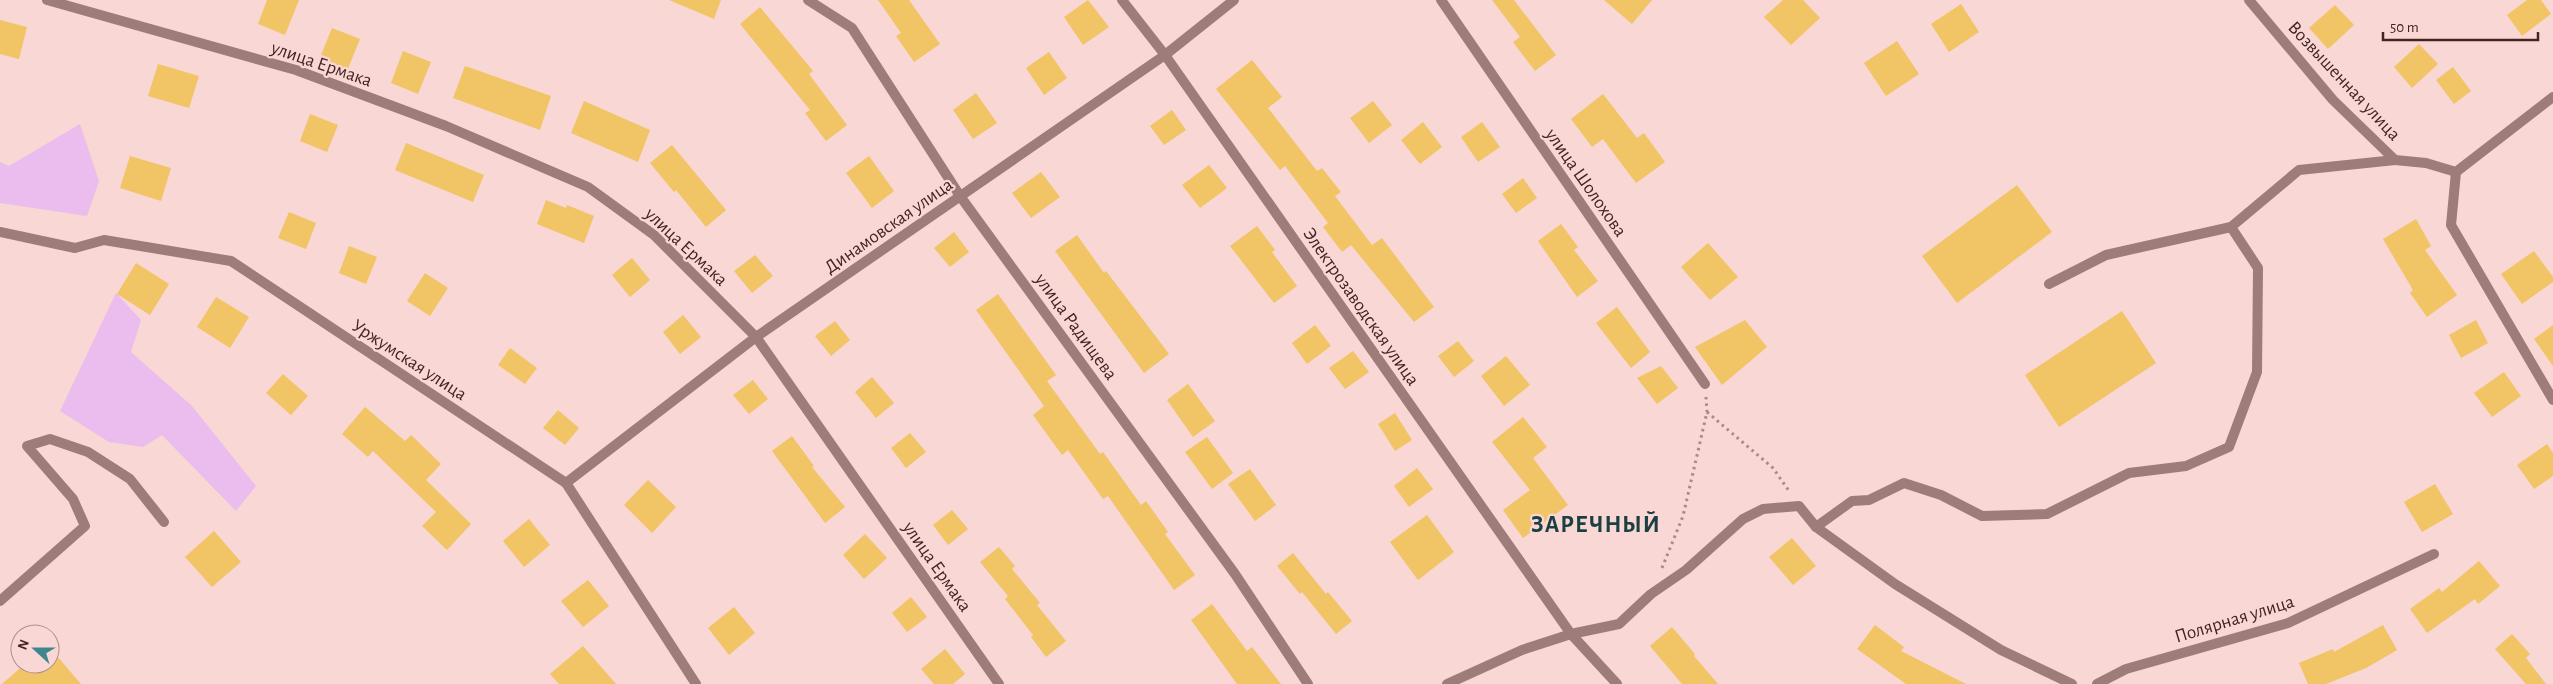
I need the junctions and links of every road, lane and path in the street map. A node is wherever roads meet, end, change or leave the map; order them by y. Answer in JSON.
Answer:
{"nodes":[{"id":1,"x":47,"y":0,"type":"edge"},
{"id":2,"x":808,"y":0,"type":"edge"},
{"id":3,"x":1122,"y":0,"type":"edge"},
{"id":4,"x":1234,"y":0,"type":"edge"},
{"id":5,"x":1441,"y":0,"type":"edge"},
{"id":6,"x":2249,"y":0,"type":"edge"},
{"id":7,"x":1165,"y":55,"type":"junction"},
{"id":8,"x":2553,"y":97,"type":"edge"},
{"id":9,"x":2395,"y":160,"type":"junction"},
{"id":10,"x":2456,"y":172,"type":"junction"},
{"id":11,"x":960,"y":196,"type":"junction"},
{"id":12,"x":2231,"y":227,"type":"junction"},
{"id":13,"x":0,"y":232,"type":"edge"},
{"id":14,"x":2049,"y":284,"type":"dead end"},
{"id":15,"x":756,"y":337,"type":"junction"},
{"id":16,"x":1705,"y":384,"type":"joint"},
{"id":17,"x":2553,"y":400,"type":"edge"},
{"id":18,"x":1708,"y":412,"type":"junction"},
{"id":19,"x":566,"y":483,"type":"junction"},
{"id":20,"x":1799,"y":506,"type":"junction"},
{"id":21,"x":164,"y":522,"type":"dead end"},
{"id":22,"x":1816,"y":527,"type":"junction"},
{"id":23,"x":2434,"y":554,"type":"dead end"},
{"id":24,"x":1651,"y":594,"type":"junction"},
{"id":25,"x":0,"y":601,"type":"edge"},
{"id":26,"x":1571,"y":634,"type":"junction"},
{"id":27,"x":696,"y":684,"type":"edge"},
{"id":28,"x":999,"y":684,"type":"edge"},
{"id":29,"x":1308,"y":684,"type":"edge"},
{"id":30,"x":1447,"y":684,"type":"edge"},
{"id":31,"x":1617,"y":684,"type":"edge"},
{"id":32,"x":2072,"y":684,"type":"edge"},
{"id":33,"x":2098,"y":684,"type":"edge"}],
"edges":[{"from":1,"to":15,"type":"street","name":"улица Ермака"},
{"from":2,"to":11,"type":"street","name":"улица Радищева"},
{"from":3,"to":7,"type":"street","name":"Электрозаводская улица"},
{"from":4,"to":7,"type":"street","name":"Динамовская улица"},
{"from":5,"to":16,"type":"street","name":"улица Шолохова"},
{"from":6,"to":9,"type":"street","name":"Возвышенная улица"},
{"from":7,"to":11,"type":"street","name":"Динамовская улица"},
{"from":7,"to":26,"type":"street","name":"Электрозаводская улица"},
{"from":8,"to":10,"type":"street"},
{"from":9,"to":10,"type":"street","name":"Возвышенная улица"},
{"from":9,"to":12,"type":"street"},
{"from":10,"to":17,"type":"street"},
{"from":11,"to":15,"type":"street","name":"Динамовская улица"},
{"from":11,"to":29,"type":"street","name":"улица Радищева"},
{"from":12,"to":14,"type":"street"},
{"from":12,"to":22,"type":"street"},
{"from":13,"to":19,"type":"street","name":"Уржумская улица"},
{"from":15,"to":19,"type":"street","name":"Динамовская улица"},
{"from":15,"to":28,"type":"street","name":"улица Ермака"},
{"from":16,"to":18,"type":"path"},
{"from":18,"to":20,"type":"path"},
{"from":18,"to":24,"type":"path"},
{"from":19,"to":27,"type":"street","name":"Уржумская улица"},
{"from":20,"to":22,"type":"street"},
{"from":20,"to":24,"type":"street"},
{"from":21,"to":25,"type":"street"},
{"from":22,"to":32,"type":"street"},
{"from":23,"to":33,"type":"street","name":"Полярная улица"},
{"from":24,"to":26,"type":"street"},
{"from":26,"to":30,"type":"street"},
{"from":26,"to":31,"type":"street","name":"Электрозаводская улица"}]}
